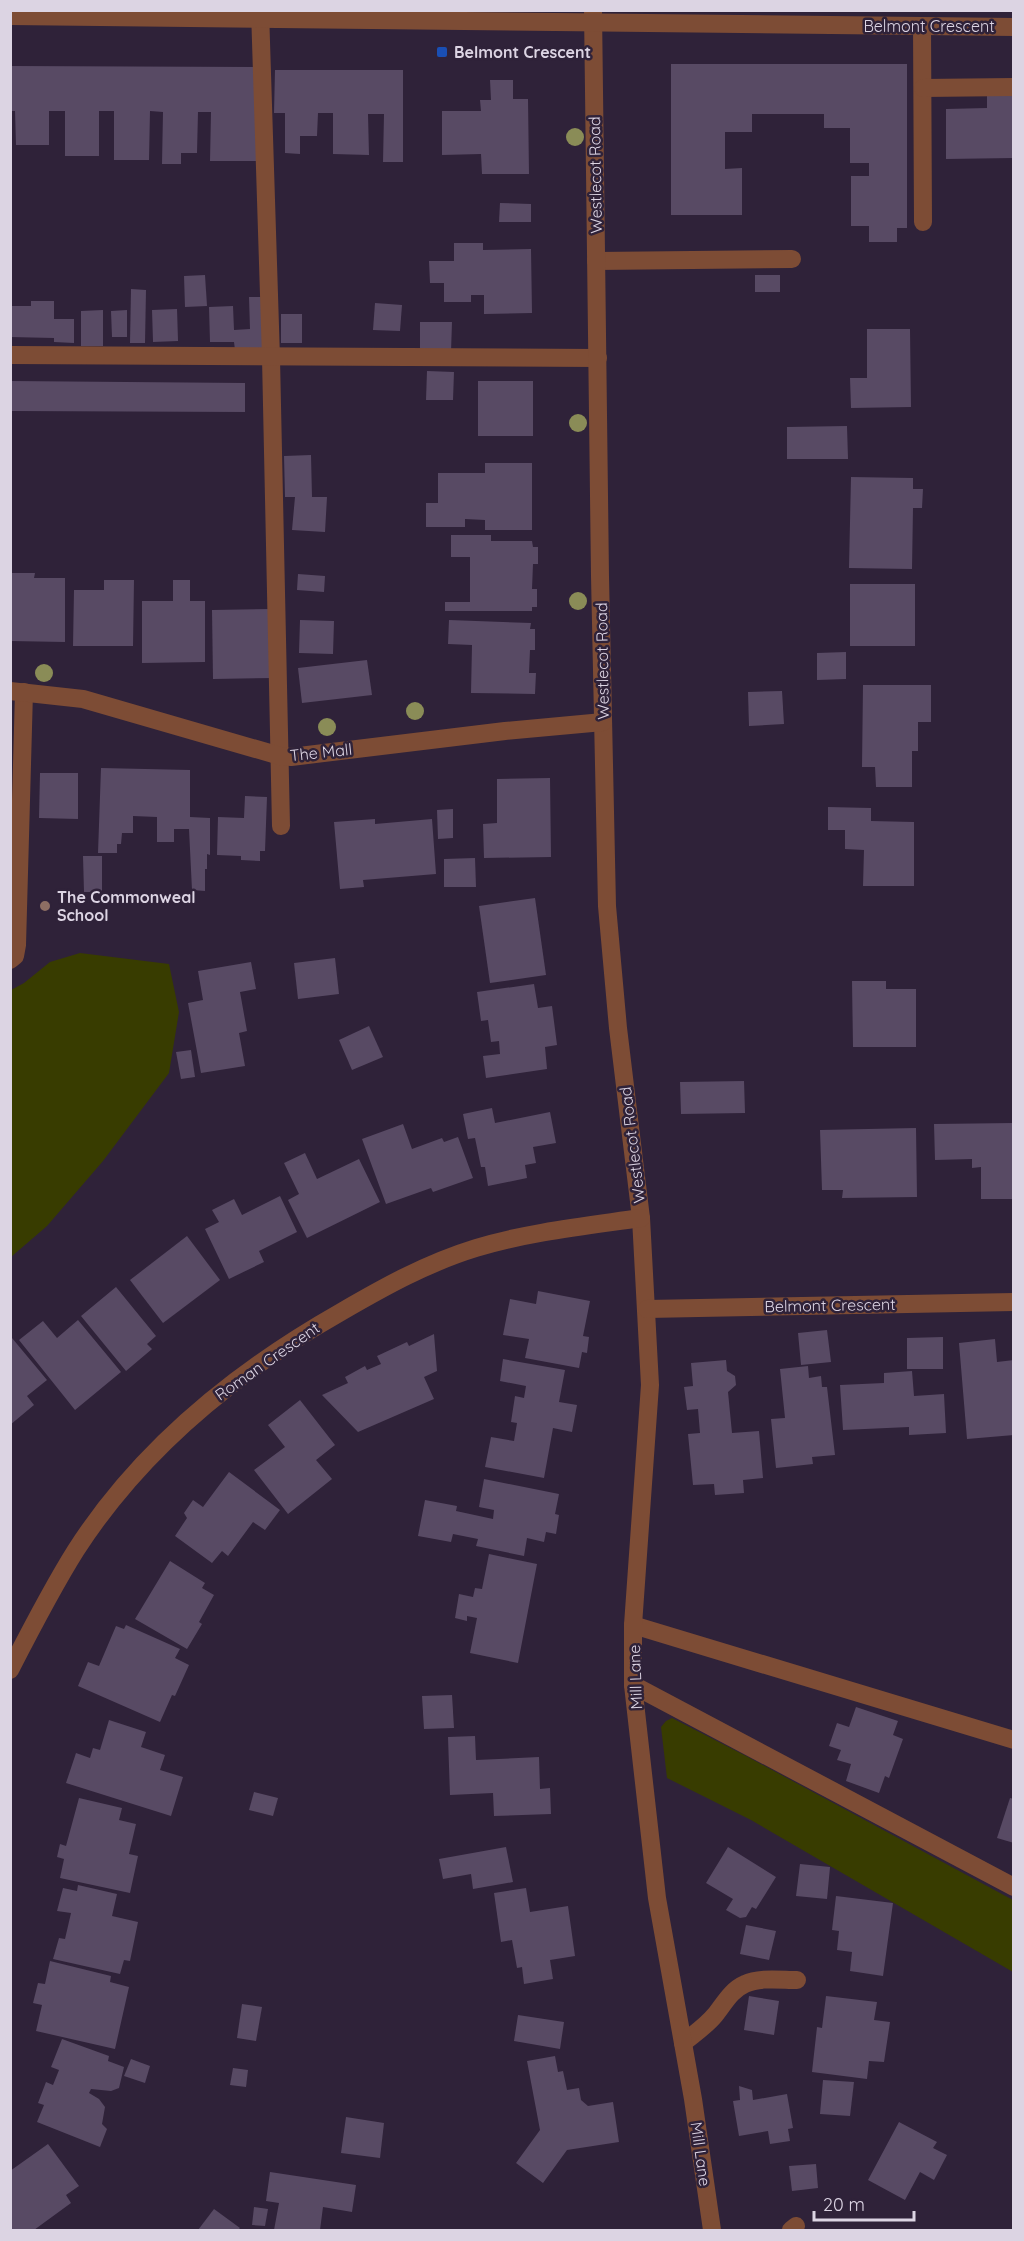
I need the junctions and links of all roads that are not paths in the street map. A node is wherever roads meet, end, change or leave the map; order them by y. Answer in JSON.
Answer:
{"nodes":[{"id":1,"x":260,"y":14,"type":"edge"},
{"id":2,"x":10,"y":16,"type":"edge"},
{"id":3,"x":593,"y":17,"type":"edge"},
{"id":4,"x":922,"y":27,"type":"junction"},
{"id":5,"x":1014,"y":27,"type":"edge"},
{"id":6,"x":1014,"y":87,"type":"edge"},
{"id":7,"x":923,"y":88,"type":"junction"},
{"id":8,"x":923,"y":222,"type":"dead end"},
{"id":9,"x":792,"y":259,"type":"dead end"},
{"id":10,"x":596,"y":261,"type":"junction"},
{"id":11,"x":10,"y":356,"type":"edge"},
{"id":12,"x":271,"y":358,"type":"junction"},
{"id":13,"x":598,"y":358,"type":"junction"},
{"id":14,"x":17,"y":692,"type":"edge"},
{"id":15,"x":603,"y":723,"type":"junction"},
{"id":16,"x":280,"y":756,"type":"junction"},
{"id":17,"x":281,"y":825,"type":"dead end"},
{"id":18,"x":10,"y":960,"type":"edge"},
{"id":19,"x":641,"y":1218,"type":"junction"},
{"id":20,"x":1014,"y":1302,"type":"edge"},
{"id":21,"x":647,"y":1309,"type":"junction"},
{"id":22,"x":633,"y":1625,"type":"junction"},
{"id":23,"x":10,"y":1670,"type":"edge"},
{"id":24,"x":633,"y":1685,"type":"junction"},
{"id":25,"x":1014,"y":1740,"type":"edge"},
{"id":26,"x":1014,"y":1887,"type":"edge"},
{"id":27,"x":797,"y":1980,"type":"dead end"},
{"id":28,"x":683,"y":2043,"type":"junction"},
{"id":29,"x":712,"y":2230,"type":"edge"}],
"edges":[{"from":1,"to":2,"type":"street","name":"Belmont Crescent"},
{"from":1,"to":3,"type":"street","name":"Belmont Crescent"},
{"from":1,"to":12,"type":"street"},
{"from":3,"to":4,"type":"street","name":"Belmont Crescent"},
{"from":3,"to":10,"type":"street","name":"Westlecot Road"},
{"from":4,"to":5,"type":"street","name":"Belmont Crescent"},
{"from":4,"to":7,"type":"street"},
{"from":6,"to":7,"type":"street"},
{"from":7,"to":8,"type":"street"},
{"from":9,"to":10,"type":"street"},
{"from":10,"to":13,"type":"street","name":"Westlecot Road"},
{"from":11,"to":12,"type":"street"},
{"from":12,"to":13,"type":"street"},
{"from":12,"to":16,"type":"street"},
{"from":13,"to":15,"type":"street","name":"Westlecot Road"},
{"from":14,"to":16,"type":"street","name":"The Mall"},
{"from":14,"to":18,"type":"street"},
{"from":15,"to":16,"type":"street","name":"The Mall"},
{"from":15,"to":19,"type":"street","name":"Westlecot Road"},
{"from":16,"to":17,"type":"street"},
{"from":19,"to":21,"type":"street","name":"Westlecot Road"},
{"from":19,"to":23,"type":"street","name":"Roman Crescent"},
{"from":20,"to":21,"type":"street","name":"Belmont Crescent"},
{"from":21,"to":22,"type":"street","name":"Mill Lane"},
{"from":22,"to":24,"type":"street","name":"Mill Lane"},
{"from":22,"to":25,"type":"street"},
{"from":24,"to":26,"type":"street"},
{"from":24,"to":28,"type":"street","name":"Mill Lane"},
{"from":27,"to":28,"type":"street"},
{"from":28,"to":29,"type":"street","name":"Mill Lane"}]}
